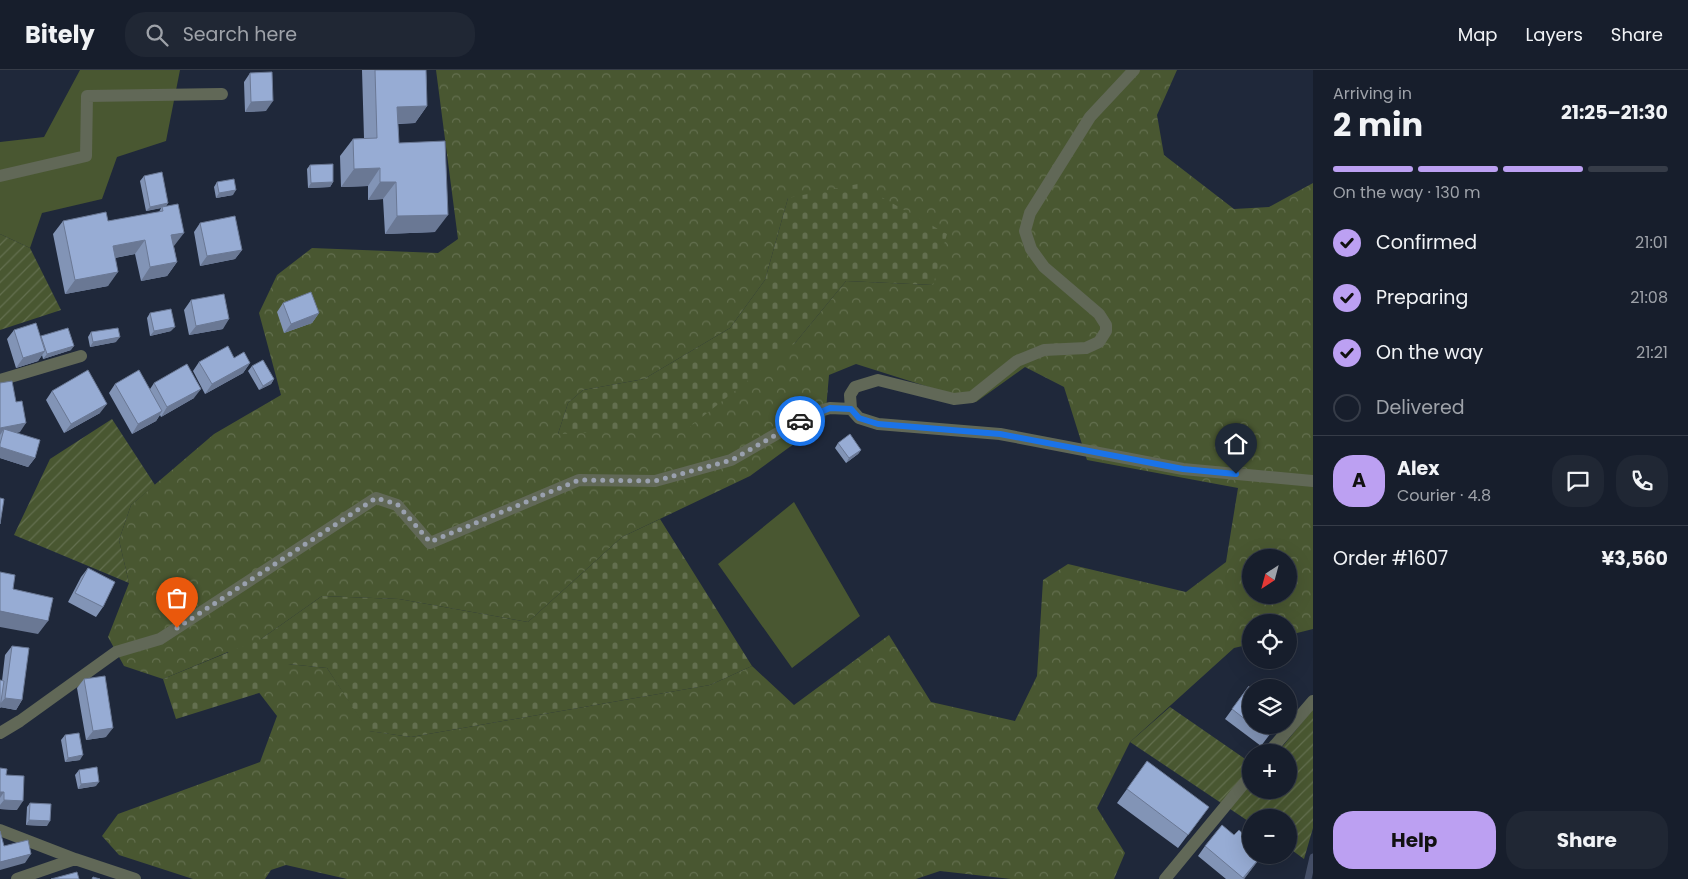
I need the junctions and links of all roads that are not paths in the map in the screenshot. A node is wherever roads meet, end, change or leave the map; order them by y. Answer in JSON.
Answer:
{"nodes":[{"id":1,"x":1134,"y":70,"type":"edge"},
{"id":2,"x":222,"y":94,"type":"dead end"},
{"id":3,"x":0,"y":176,"type":"edge"},
{"id":4,"x":81,"y":356,"type":"dead end"},
{"id":5,"x":0,"y":380,"type":"edge"},
{"id":6,"x":851,"y":409,"type":"junction"},
{"id":7,"x":1313,"y":481,"type":"edge"},
{"id":8,"x":1313,"y":700,"type":"edge"},
{"id":9,"x":0,"y":733,"type":"edge"},
{"id":10,"x":1276,"y":744,"type":"edge"},
{"id":11,"x":1242,"y":786,"type":"edge"},
{"id":12,"x":0,"y":830,"type":"edge"},
{"id":13,"x":74,"y":859,"type":"junction"},
{"id":14,"x":17,"y":879,"type":"edge"},
{"id":15,"x":135,"y":879,"type":"edge"},
{"id":16,"x":1165,"y":879,"type":"edge"}],
"edges":[{"from":1,"to":6,"type":"street"},
{"from":2,"to":3,"type":"street"},
{"from":4,"to":5,"type":"street"},
{"from":6,"to":7,"type":"street"},
{"from":6,"to":9,"type":"street"},
{"from":8,"to":10,"type":"street"},
{"from":11,"to":16,"type":"street"},
{"from":12,"to":13,"type":"street"},
{"from":13,"to":14,"type":"street"},
{"from":13,"to":15,"type":"street"}]}
